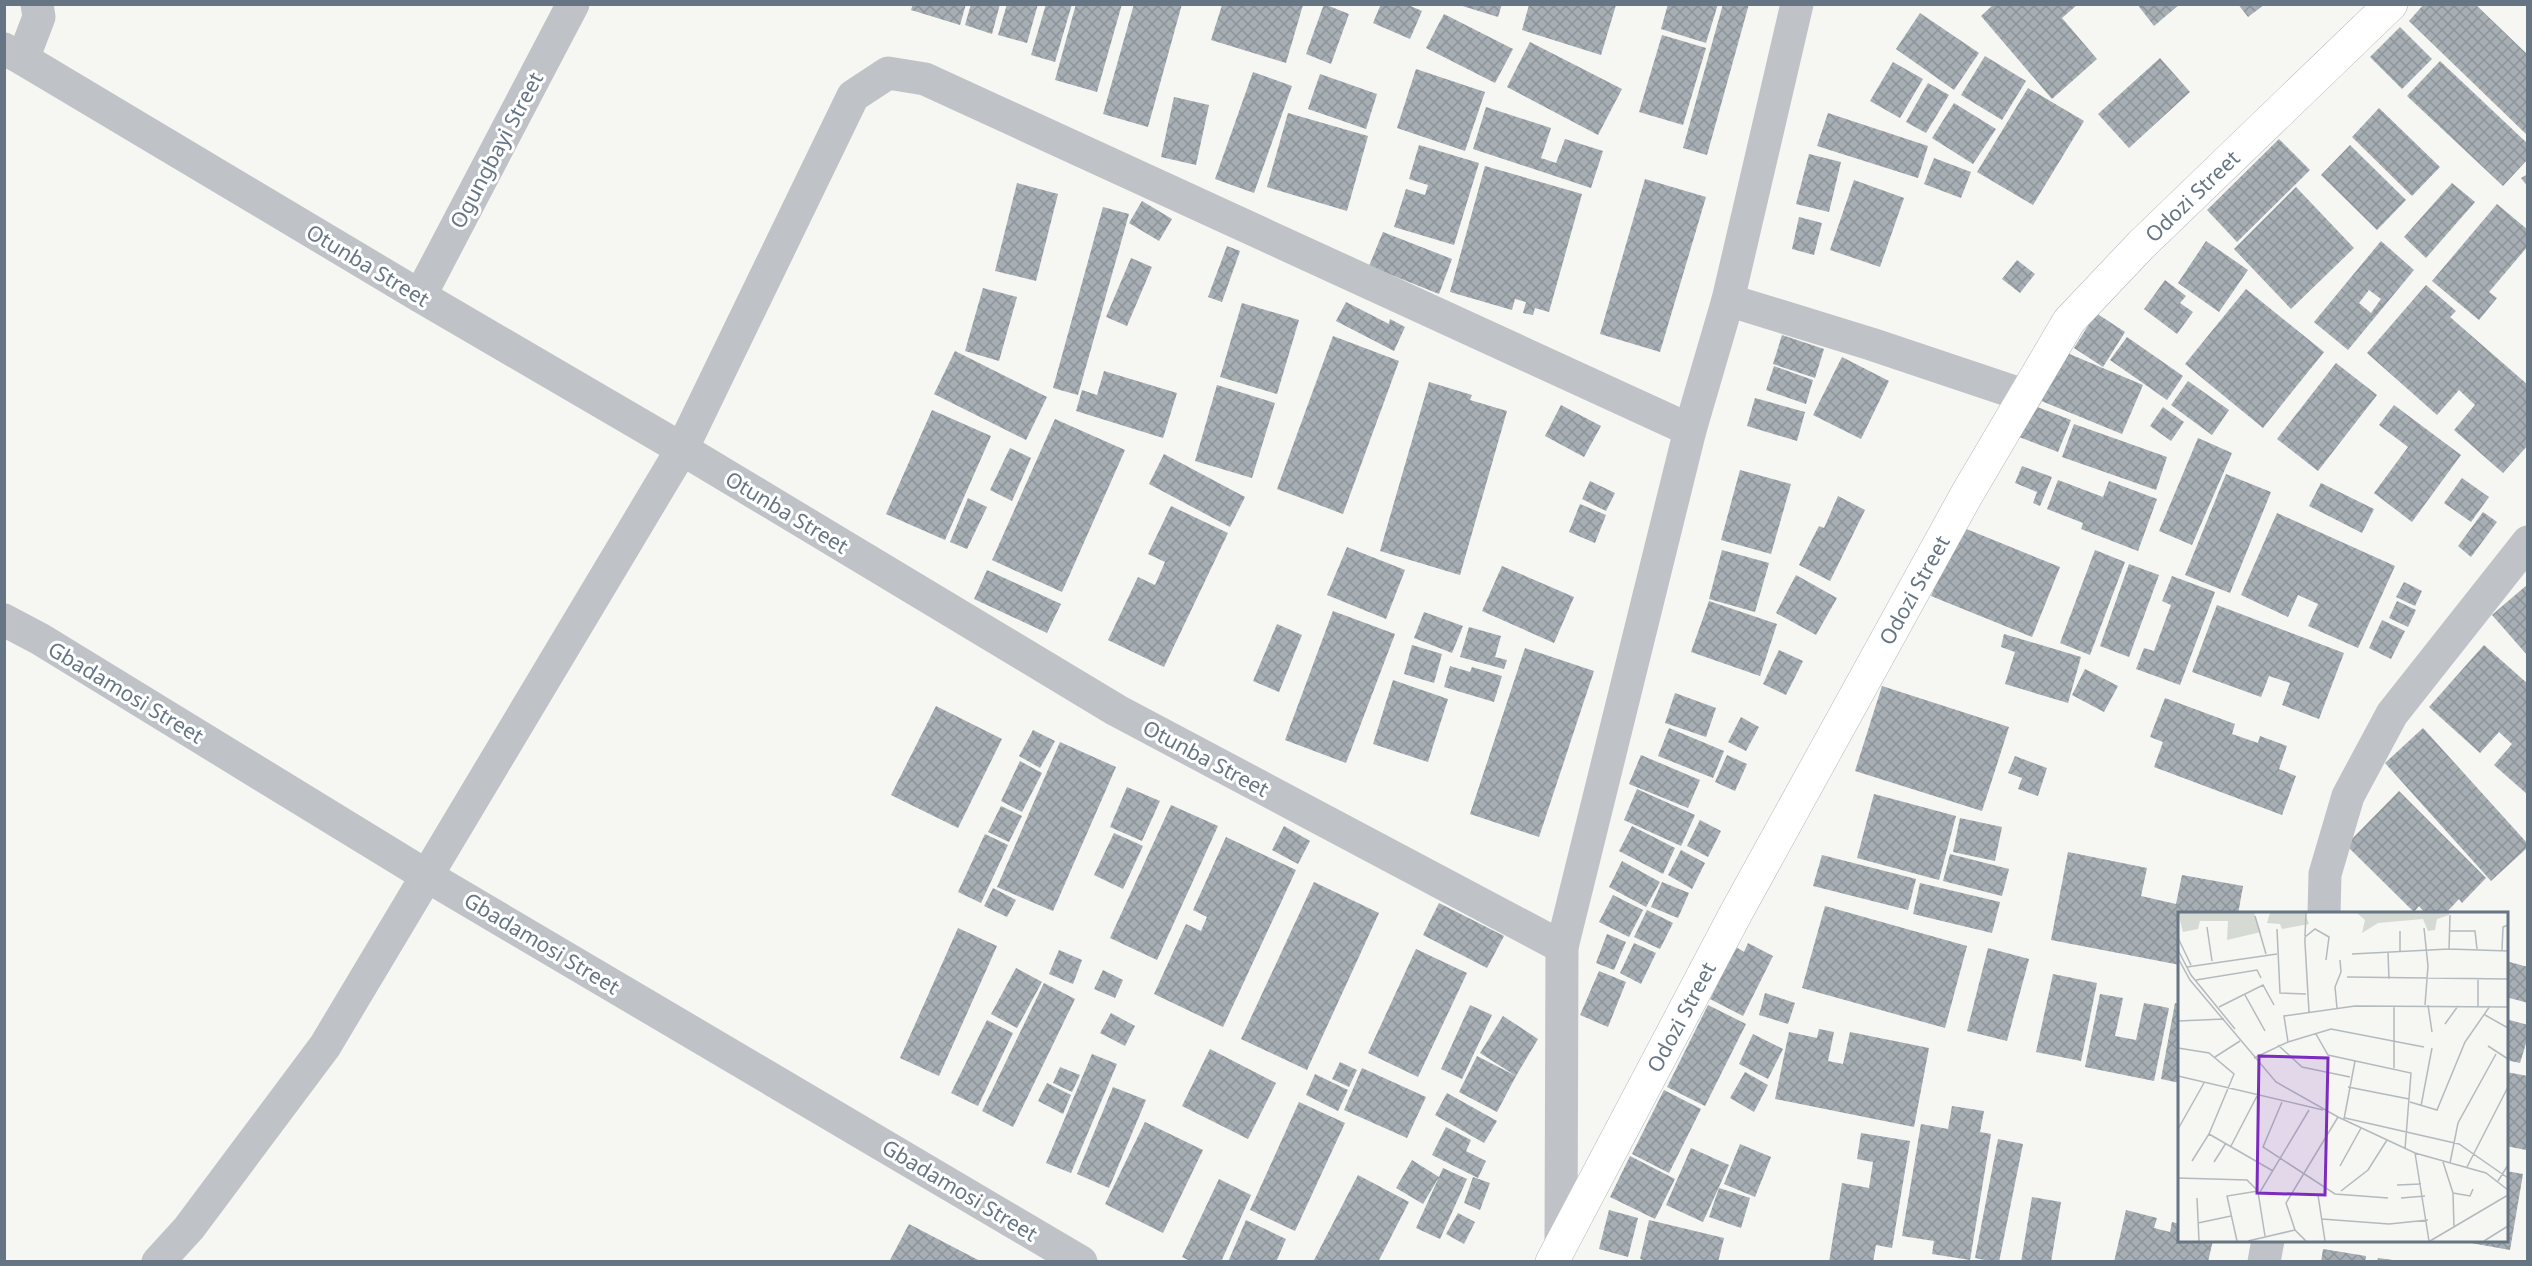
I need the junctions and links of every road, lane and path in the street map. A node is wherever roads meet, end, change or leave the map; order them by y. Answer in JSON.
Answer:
{"nodes":[{"id":1,"x":573,"y":4,"type":"edge"},
{"id":2,"x":1797,"y":4,"type":"edge"},
{"id":3,"x":2391,"y":4,"type":"edge"},
{"id":4,"x":46,"y":8,"type":"edge"},
{"id":5,"x":14,"y":54,"type":"edge"},
{"id":6,"x":420,"y":296,"type":"junction"},
{"id":7,"x":1728,"y":300,"type":"junction"},
{"id":8,"x":2026,"y":396,"type":"junction"},
{"id":9,"x":1690,"y":430,"type":"junction"},
{"id":10,"x":682,"y":449,"type":"junction"},
{"id":11,"x":2528,"y":542,"type":"edge"},
{"id":12,"x":4,"y":620,"type":"edge"},
{"id":13,"x":427,"y":876,"type":"junction"},
{"id":14,"x":2324,"y":912,"type":"edge"},
{"id":15,"x":1562,"y":947,"type":"junction"},
{"id":16,"x":2268,"y":1242,"type":"edge"},
{"id":17,"x":1556,"y":1253,"type":"edge"},
{"id":18,"x":158,"y":1262,"type":"edge"},
{"id":19,"x":1081,"y":1262,"type":"edge"},
{"id":20,"x":2264,"y":1262,"type":"edge"}],
"edges":[{"from":1,"to":6,"type":"street","name":"Ogungbayi Street"},
{"from":2,"to":7,"type":"street"},
{"from":3,"to":8,"type":"main road","name":"Odozi Street"},
{"from":4,"to":5,"type":"street"},
{"from":5,"to":6,"type":"street","name":"Otunba Street"},
{"from":6,"to":10,"type":"street","name":"Otunba Street"},
{"from":7,"to":8,"type":"street"},
{"from":7,"to":9,"type":"street"},
{"from":8,"to":17,"type":"main road","name":"Odozi Street"},
{"from":9,"to":10,"type":"street"},
{"from":9,"to":15,"type":"street"},
{"from":10,"to":13,"type":"street"},
{"from":10,"to":15,"type":"street","name":"Otunba Street"},
{"from":11,"to":14,"type":"street"},
{"from":12,"to":13,"type":"street","name":"Gbadamosi Street"},
{"from":13,"to":18,"type":"street"},
{"from":13,"to":19,"type":"street","name":"Gbadamosi Street"},
{"from":15,"to":17,"type":"street"},
{"from":16,"to":20,"type":"street"}]}
